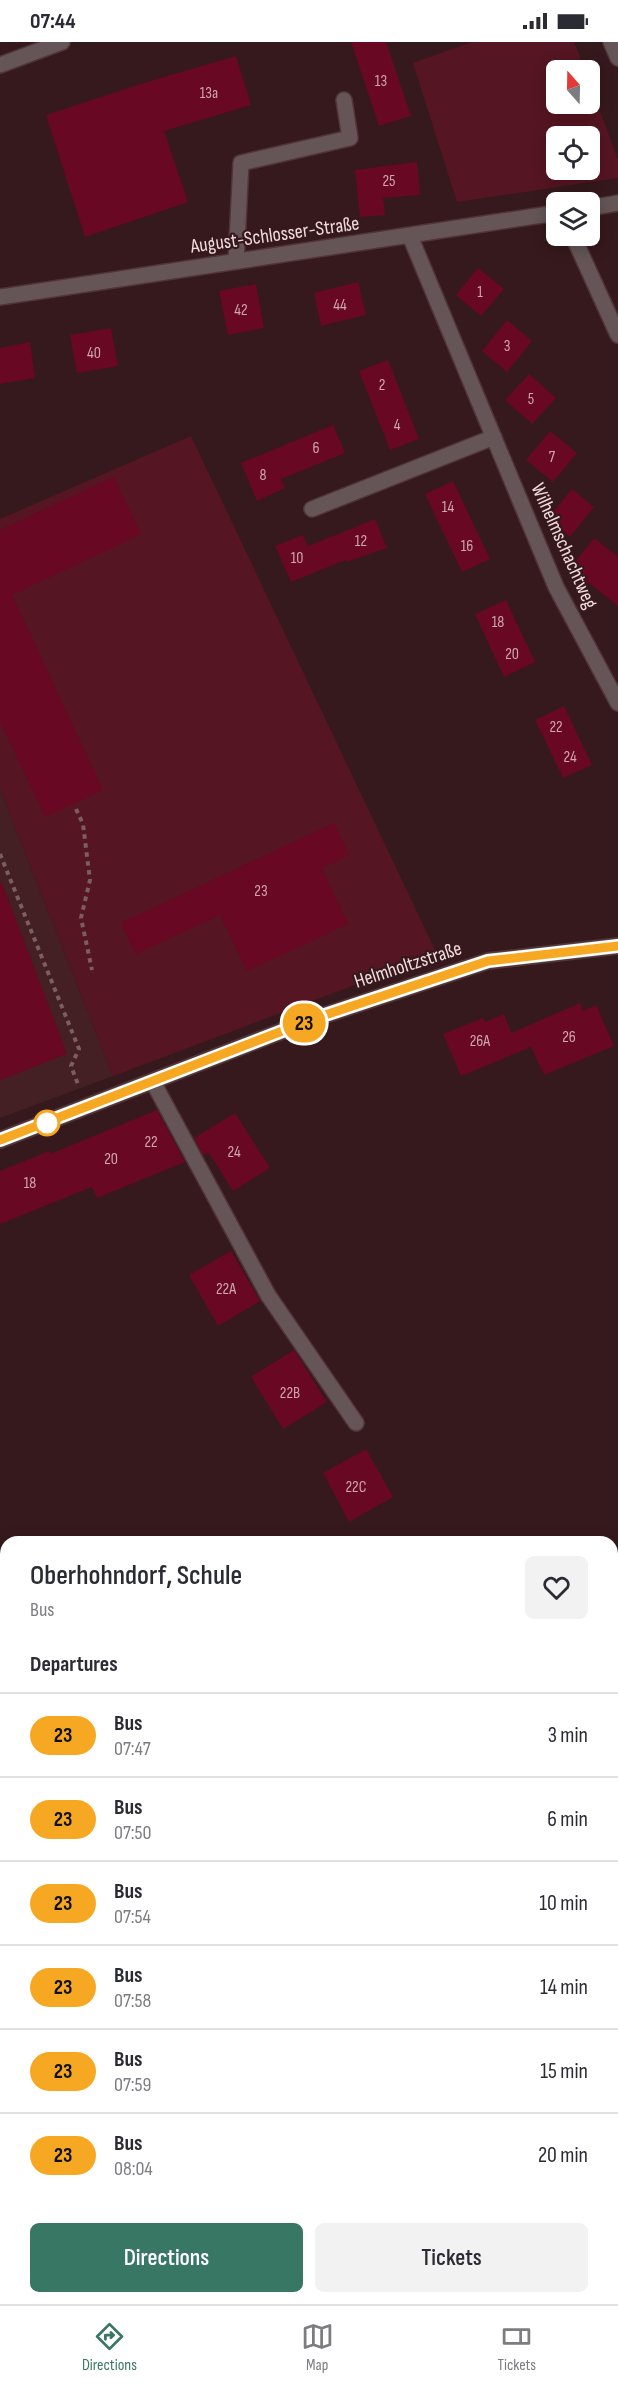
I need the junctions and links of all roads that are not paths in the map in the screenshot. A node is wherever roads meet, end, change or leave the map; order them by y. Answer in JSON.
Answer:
{"nodes":[{"id":1,"x":62,"y":42,"type":"edge"},
{"id":2,"x":611,"y":42,"type":"edge"},
{"id":3,"x":618,"y":58,"type":"edge"},
{"id":4,"x":0,"y":65,"type":"edge"},
{"id":5,"x":344,"y":100,"type":"dead end"},
{"id":6,"x":618,"y":203,"type":"edge"},
{"id":7,"x":600,"y":206,"type":"edge"},
{"id":8,"x":546,"y":215,"type":"edge"},
{"id":9,"x":410,"y":236,"type":"junction"},
{"id":10,"x":578,"y":246,"type":"edge"},
{"id":11,"x":236,"y":261,"type":"junction"},
{"id":12,"x":0,"y":297,"type":"edge"},
{"id":13,"x":618,"y":335,"type":"edge"},
{"id":14,"x":494,"y":437,"type":"junction"},
{"id":15,"x":312,"y":509,"type":"dead end"},
{"id":16,"x":618,"y":703,"type":"edge"},
{"id":17,"x":618,"y":946,"type":"edge"},
{"id":18,"x":153,"y":1082,"type":"junction"},
{"id":19,"x":0,"y":1140,"type":"edge"},
{"id":20,"x":356,"y":1423,"type":"dead end"}],
"edges":[{"from":1,"to":4,"type":"street"},
{"from":2,"to":3,"type":"street"},
{"from":5,"to":11,"type":"street"},
{"from":6,"to":7,"type":"street"},
{"from":8,"to":9,"type":"street","name":"August-Schlosser-Straße"},
{"from":9,"to":11,"type":"street","name":"August-Schlosser-Straße"},
{"from":9,"to":14,"type":"street","name":"Wilhelmschachtweg"},
{"from":10,"to":13,"type":"street"},
{"from":11,"to":12,"type":"street","name":"August-Schlosser-Straße"},
{"from":14,"to":15,"type":"street"},
{"from":14,"to":16,"type":"street","name":"Wilhelmschachtweg"},
{"from":17,"to":18,"type":"street","name":"Helmholtzstraße"},
{"from":18,"to":19,"type":"street","name":"Helmholtzstraße"},
{"from":18,"to":20,"type":"street"}]}
